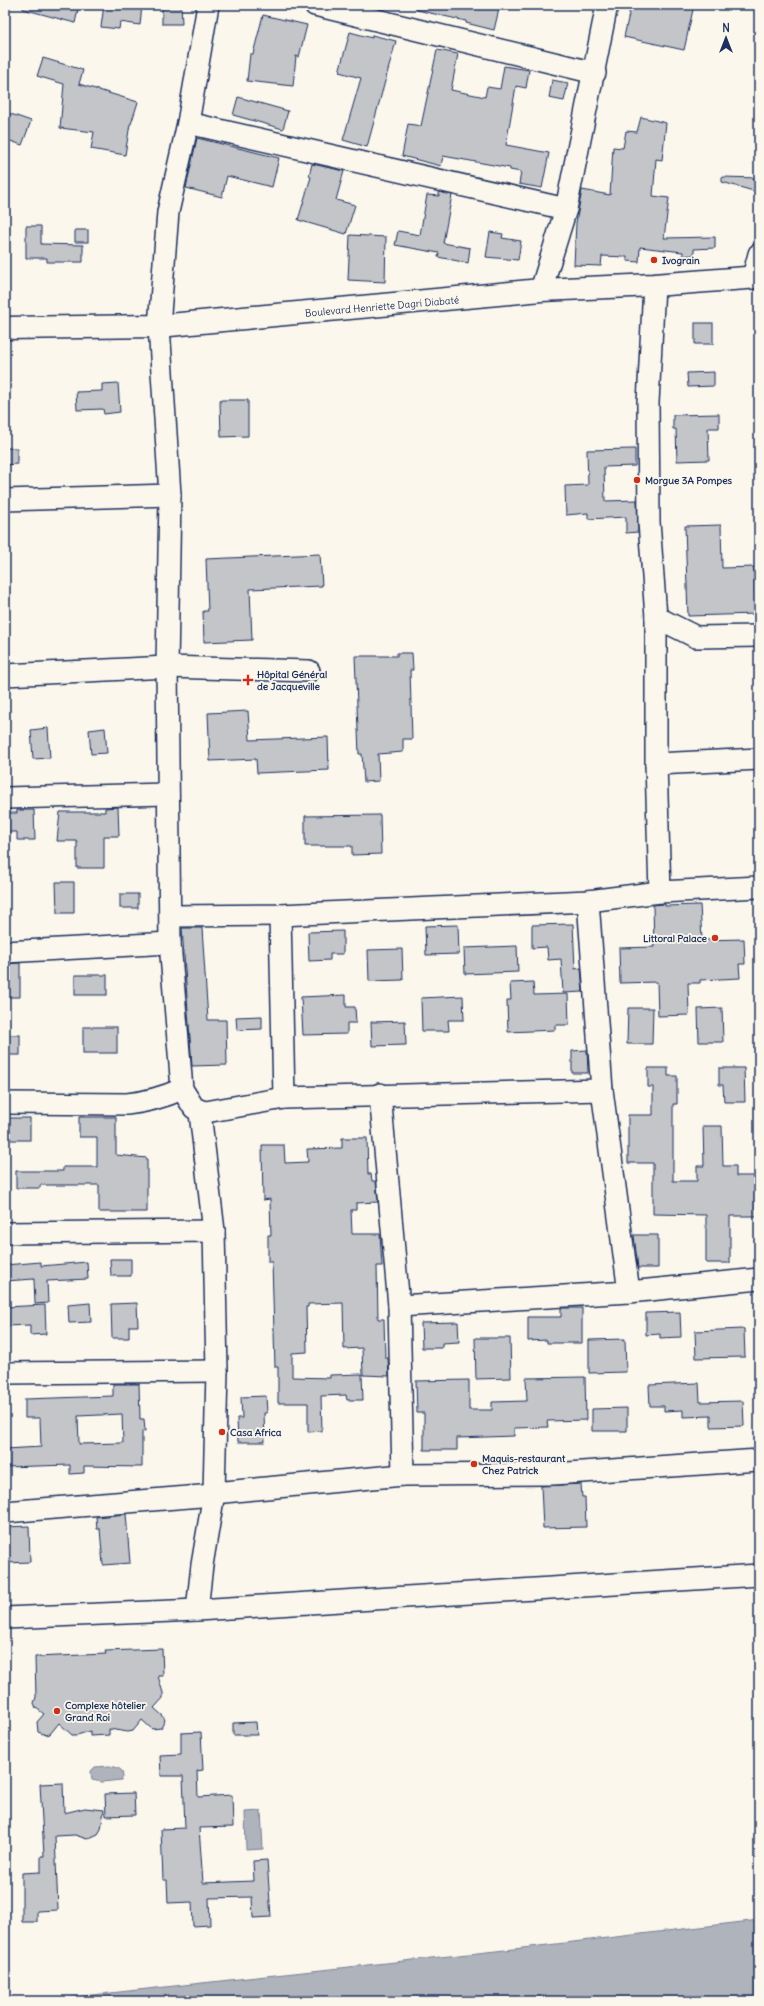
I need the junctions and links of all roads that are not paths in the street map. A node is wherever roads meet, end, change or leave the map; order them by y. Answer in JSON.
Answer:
{"nodes":[{"id":1,"x":208,"y":5,"type":"edge"},
{"id":2,"x":315,"y":5,"type":"edge"},
{"id":3,"x":607,"y":5,"type":"edge"},
{"id":4,"x":595,"y":73,"type":"junction"},
{"id":5,"x":188,"y":123,"type":"junction"},
{"id":6,"x":566,"y":209,"type":"junction"},
{"id":7,"x":759,"y":254,"type":"edge"},
{"id":8,"x":756,"y":277,"type":"edge"},
{"id":9,"x":654,"y":285,"type":"junction"},
{"id":10,"x":541,"y":290,"type":"junction"},
{"id":11,"x":159,"y":326,"type":"junction"},
{"id":12,"x":5,"y":328,"type":"edge"},
{"id":13,"x":170,"y":495,"type":"junction"},
{"id":14,"x":5,"y":500,"type":"edge"},
{"id":15,"x":656,"y":617,"type":"junction"},
{"id":16,"x":759,"y":636,"type":"edge"},
{"id":17,"x":167,"y":667,"type":"junction"},
{"id":18,"x":309,"y":671,"type":"dead end"},
{"id":19,"x":5,"y":675,"type":"edge"},
{"id":20,"x":759,"y":759,"type":"edge"},
{"id":21,"x":656,"y":764,"type":"junction"},
{"id":22,"x":168,"y":794,"type":"junction"},
{"id":23,"x":5,"y":798,"type":"edge"},
{"id":24,"x":759,"y":887,"type":"edge"},
{"id":25,"x":660,"y":892,"type":"junction"},
{"id":26,"x":588,"y":901,"type":"junction"},
{"id":27,"x":280,"y":915,"type":"junction"},
{"id":28,"x":171,"y":916,"type":"junction"},
{"id":29,"x":170,"y":943,"type":"junction"},
{"id":30,"x":5,"y":952,"type":"edge"},
{"id":31,"x":182,"y":1088,"type":"junction"},
{"id":32,"x":602,"y":1090,"type":"junction"},
{"id":33,"x":380,"y":1094,"type":"junction"},
{"id":34,"x":284,"y":1098,"type":"junction"},
{"id":35,"x":5,"y":1103,"type":"edge"},
{"id":36,"x":200,"y":1113,"type":"junction"},
{"id":37,"x":214,"y":1231,"type":"junction"},
{"id":38,"x":5,"y":1233,"type":"edge"},
{"id":39,"x":759,"y":1280,"type":"edge"},
{"id":40,"x":629,"y":1292,"type":"junction"},
{"id":41,"x":399,"y":1306,"type":"junction"},
{"id":42,"x":216,"y":1371,"type":"junction"},
{"id":43,"x":5,"y":1373,"type":"edge"},
{"id":44,"x":759,"y":1460,"type":"edge"},
{"id":45,"x":403,"y":1475,"type":"junction"},
{"id":46,"x":213,"y":1494,"type":"junction"},
{"id":47,"x":5,"y":1512,"type":"edge"},
{"id":48,"x":759,"y":1575,"type":"edge"},
{"id":49,"x":196,"y":1610,"type":"junction"},
{"id":50,"x":5,"y":1618,"type":"edge"}],
"edges":[{"from":1,"to":5,"type":"street"},
{"from":2,"to":4,"type":"street"},
{"from":3,"to":4,"type":"street"},
{"from":4,"to":6,"type":"street"},
{"from":5,"to":6,"type":"street"},
{"from":5,"to":11,"type":"street"},
{"from":6,"to":10,"type":"street"},
{"from":7,"to":8,"type":"street"},
{"from":8,"to":9,"type":"main road","name":"Boulevard Henriette Dagri Diabaté"},
{"from":9,"to":10,"type":"main road","name":"Boulevard Henriette Dagri Diabaté"},
{"from":9,"to":15,"type":"street"},
{"from":10,"to":11,"type":"main road","name":"Boulevard Henriette Dagri Diabaté"},
{"from":11,"to":12,"type":"main road","name":"Boulevard Henriette Dagri Diabaté"},
{"from":11,"to":13,"type":"street"},
{"from":13,"to":14,"type":"street"},
{"from":13,"to":17,"type":"street"},
{"from":15,"to":16,"type":"street"},
{"from":15,"to":21,"type":"street"},
{"from":17,"to":18,"type":"street"},
{"from":17,"to":19,"type":"street"},
{"from":17,"to":22,"type":"street"},
{"from":20,"to":21,"type":"street"},
{"from":21,"to":25,"type":"street"},
{"from":22,"to":23,"type":"street"},
{"from":22,"to":28,"type":"street"},
{"from":24,"to":25,"type":"street"},
{"from":25,"to":26,"type":"street"},
{"from":26,"to":27,"type":"street"},
{"from":26,"to":32,"type":"street"},
{"from":27,"to":28,"type":"street"},
{"from":27,"to":34,"type":"street"},
{"from":28,"to":29,"type":"street"},
{"from":29,"to":30,"type":"street"},
{"from":29,"to":31,"type":"street"},
{"from":31,"to":35,"type":"street"},
{"from":31,"to":36,"type":"street"},
{"from":32,"to":33,"type":"street"},
{"from":32,"to":40,"type":"street"},
{"from":33,"to":34,"type":"street"},
{"from":33,"to":41,"type":"street"},
{"from":34,"to":36,"type":"street"},
{"from":36,"to":37,"type":"street"},
{"from":37,"to":38,"type":"street"},
{"from":37,"to":42,"type":"street"},
{"from":39,"to":40,"type":"street"},
{"from":40,"to":41,"type":"street"},
{"from":41,"to":45,"type":"street"},
{"from":42,"to":43,"type":"street"},
{"from":42,"to":46,"type":"street"},
{"from":44,"to":45,"type":"street"},
{"from":45,"to":46,"type":"street"},
{"from":46,"to":47,"type":"street"},
{"from":46,"to":49,"type":"street"},
{"from":48,"to":49,"type":"street"},
{"from":49,"to":50,"type":"street"}]}
